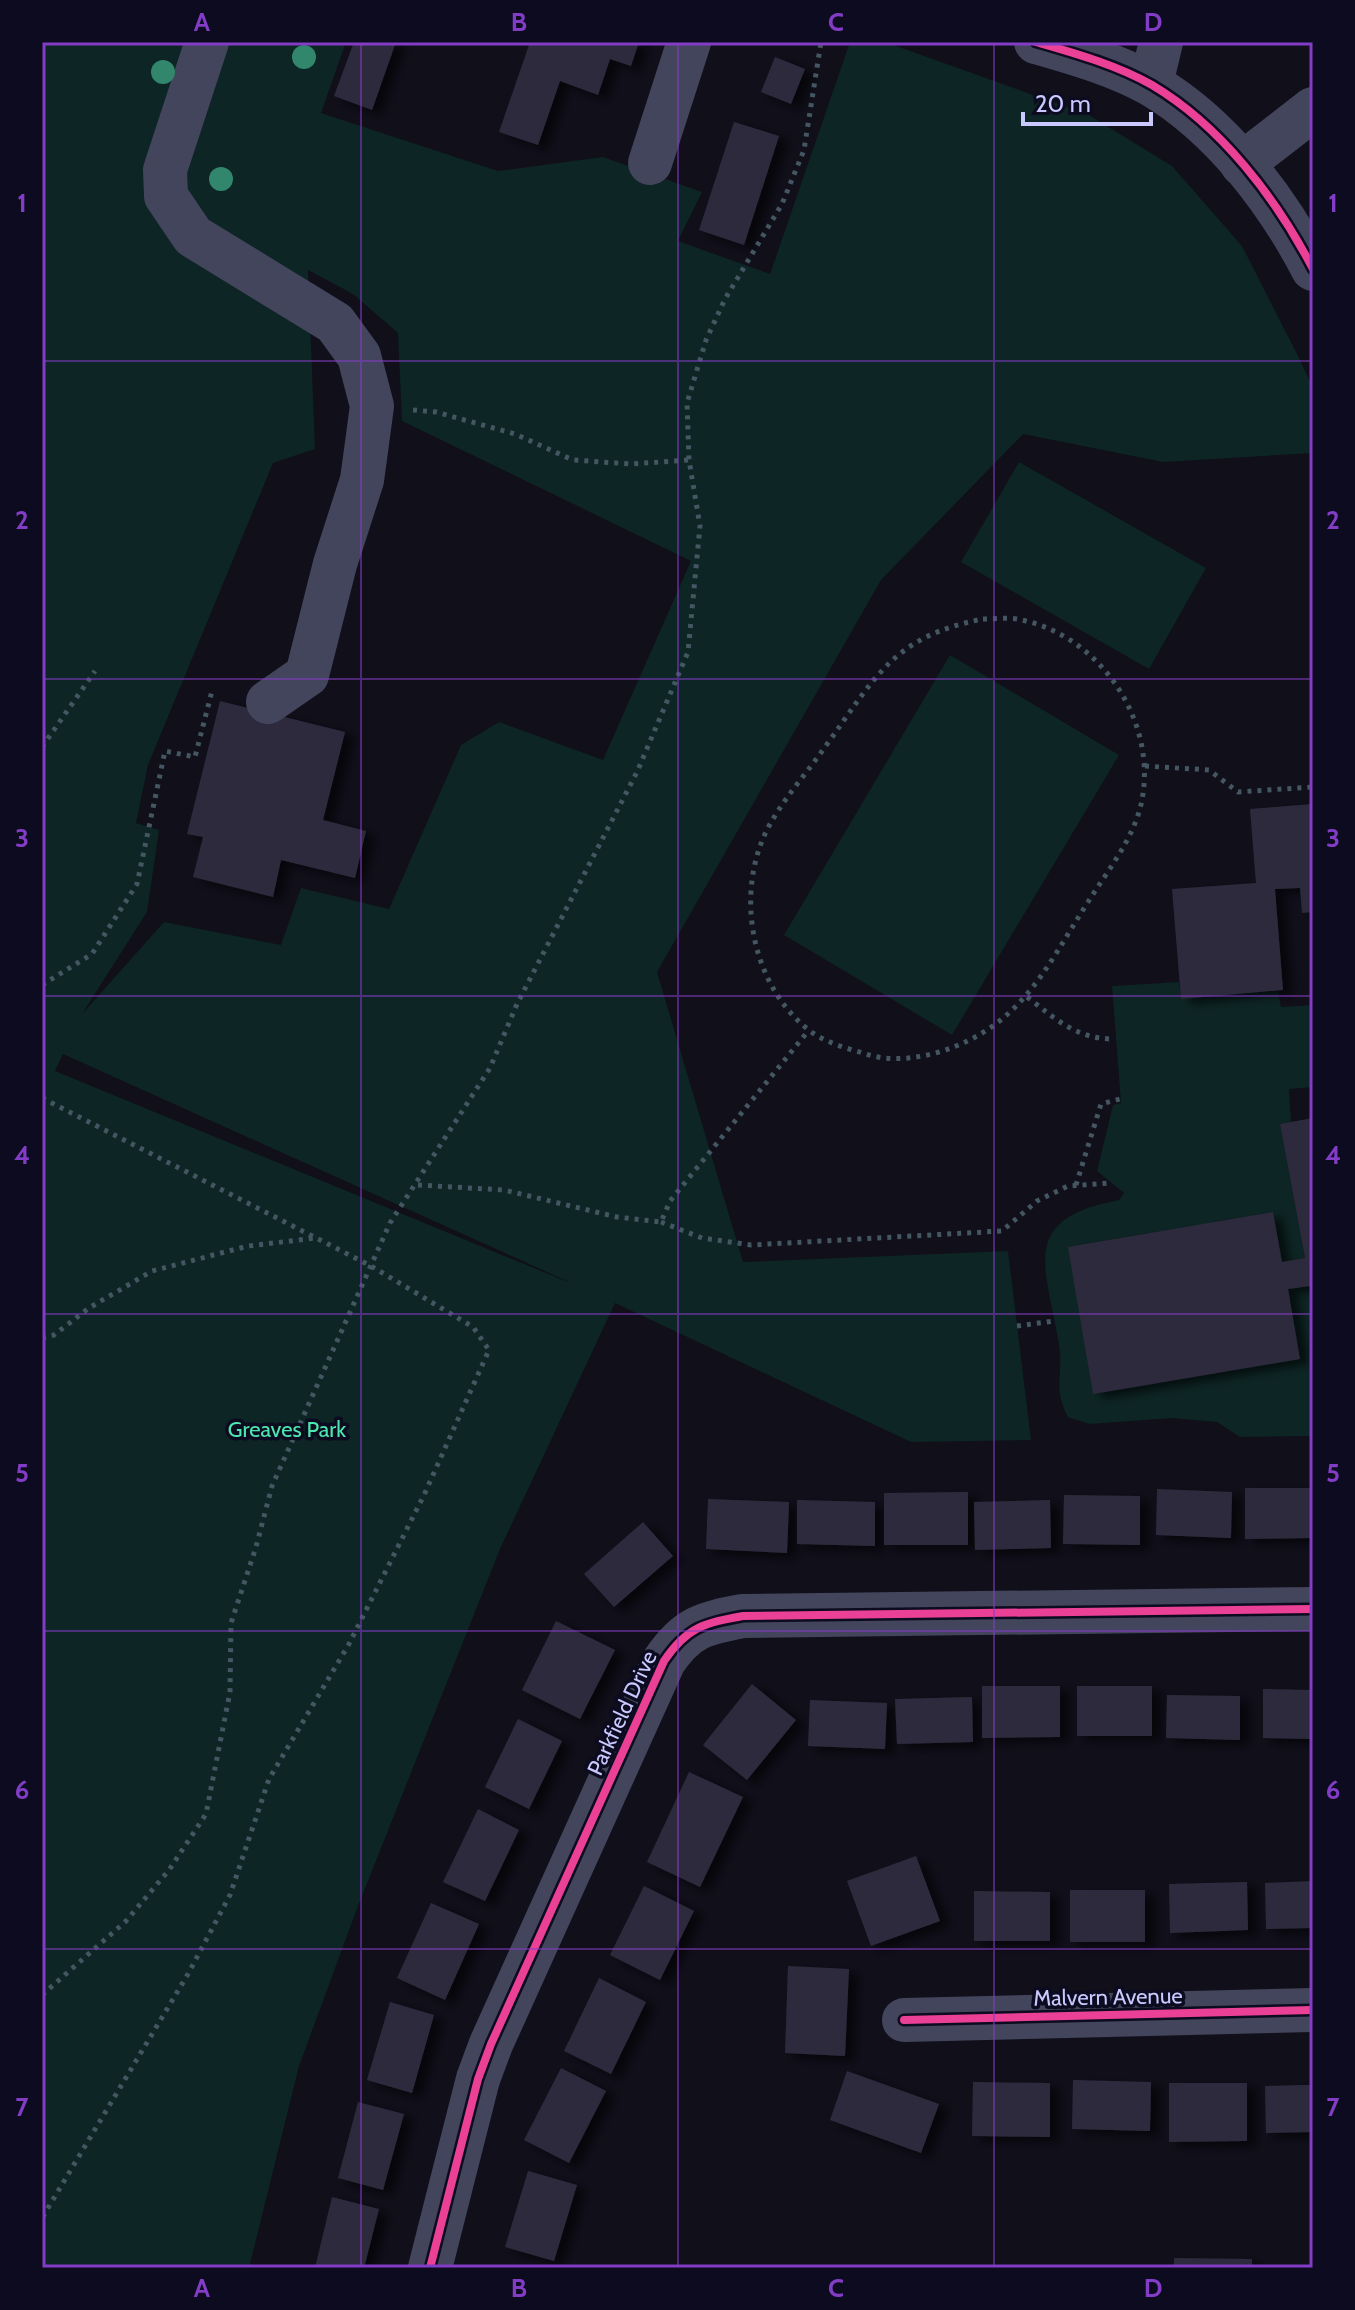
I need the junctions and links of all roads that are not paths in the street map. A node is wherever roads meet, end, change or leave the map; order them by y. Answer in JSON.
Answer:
{"nodes":[{"id":1,"x":207,"y":42,"type":"edge"},
{"id":2,"x":689,"y":42,"type":"edge"},
{"id":3,"x":1036,"y":42,"type":"edge"},
{"id":4,"x":1161,"y":42,"type":"edge"},
{"id":5,"x":1151,"y":84,"type":"junction"},
{"id":6,"x":1313,"y":109,"type":"edge"},
{"id":7,"x":650,"y":163,"type":"dead end"},
{"id":8,"x":1242,"y":164,"type":"junction"},
{"id":9,"x":1313,"y":269,"type":"edge"},
{"id":10,"x":268,"y":702,"type":"dead end"},
{"id":11,"x":1313,"y":1609,"type":"edge"},
{"id":12,"x":1313,"y":2010,"type":"edge"},
{"id":13,"x":904,"y":2020,"type":"dead end"},
{"id":14,"x":430,"y":2268,"type":"edge"}],
"edges":[{"from":1,"to":10,"type":"street"},
{"from":2,"to":7,"type":"street"},
{"from":3,"to":5,"type":"street"},
{"from":4,"to":5,"type":"street"},
{"from":5,"to":8,"type":"street"},
{"from":6,"to":8,"type":"street"},
{"from":8,"to":9,"type":"street"},
{"from":11,"to":14,"type":"street","name":"Parkfield Drive"},
{"from":12,"to":13,"type":"street","name":"Malvern Avenue"}]}
